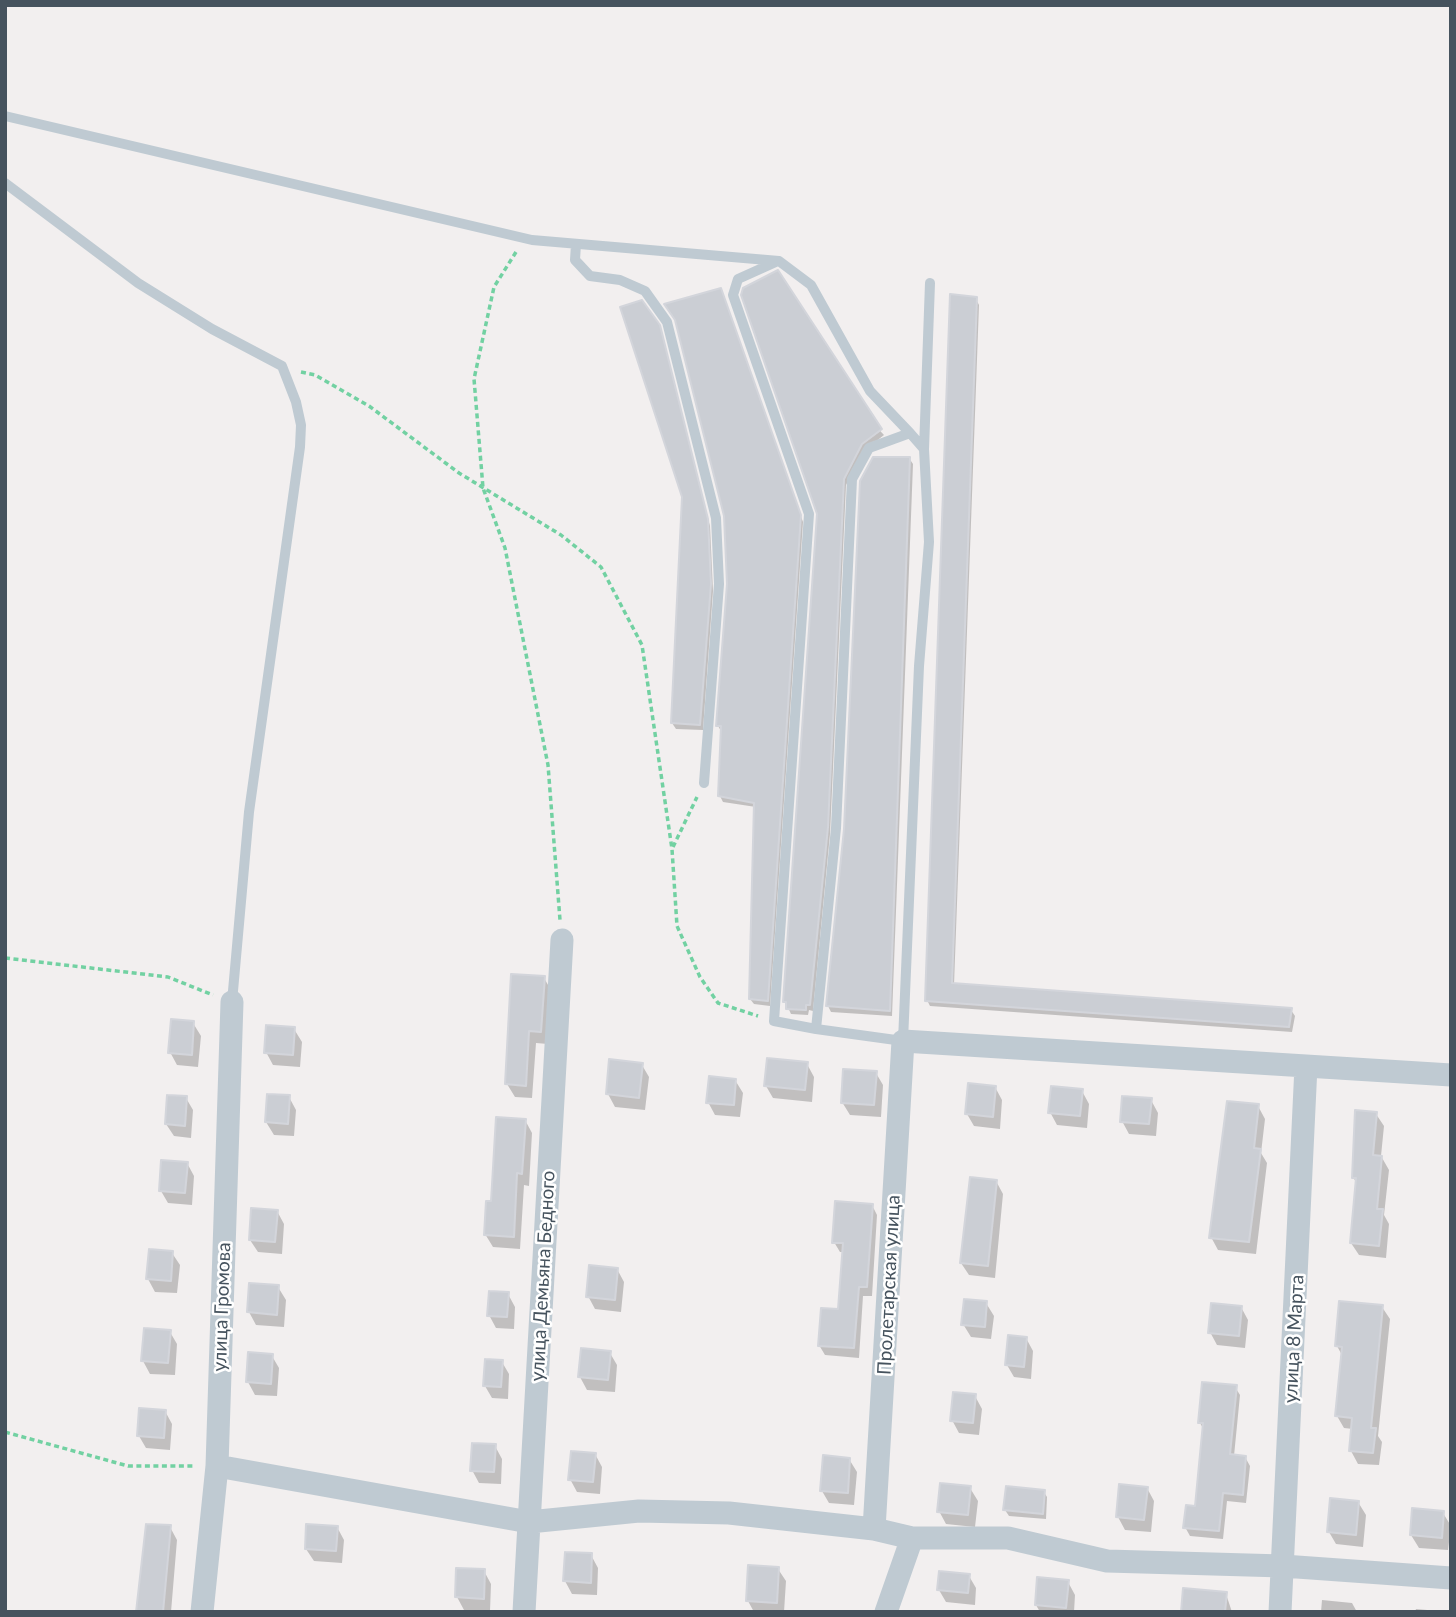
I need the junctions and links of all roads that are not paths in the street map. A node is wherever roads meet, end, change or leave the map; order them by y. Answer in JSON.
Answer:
{"nodes":[{"id":1,"x":5,"y":116,"type":"edge"},
{"id":2,"x":5,"y":183,"type":"edge"},
{"id":3,"x":576,"y":244,"type":"junction"},
{"id":4,"x":779,"y":261,"type":"junction"},
{"id":5,"x":930,"y":283,"type":"dead end"},
{"id":6,"x":909,"y":433,"type":"junction"},
{"id":7,"x":924,"y":449,"type":"junction"},
{"id":8,"x":704,"y":783,"type":"road end"},
{"id":9,"x":562,"y":940,"type":"road end"},
{"id":10,"x":232,"y":1002,"type":"joint"},
{"id":11,"x":816,"y":1029,"type":"junction"},
{"id":12,"x":903,"y":1041,"type":"junction"},
{"id":13,"x":1306,"y":1066,"type":"junction"},
{"id":14,"x":1451,"y":1074,"type":"edge"},
{"id":15,"x":217,"y":1466,"type":"junction"},
{"id":16,"x":529,"y":1522,"type":"junction"},
{"id":17,"x":874,"y":1529,"type":"junction"},
{"id":18,"x":912,"y":1538,"type":"junction"},
{"id":19,"x":1283,"y":1566,"type":"junction"},
{"id":20,"x":1451,"y":1578,"type":"edge"},
{"id":21,"x":201,"y":1612,"type":"edge"},
{"id":22,"x":524,"y":1612,"type":"edge"},
{"id":23,"x":886,"y":1612,"type":"edge"},
{"id":24,"x":1280,"y":1612,"type":"edge"}],
"edges":[{"from":1,"to":3,"type":"lane"},
{"from":2,"to":10,"type":"lane"},
{"from":3,"to":4,"type":"lane"},
{"from":3,"to":8,"type":"lane"},
{"from":4,"to":6,"type":"lane"},
{"from":4,"to":11,"type":"lane"},
{"from":5,"to":7,"type":"lane"},
{"from":6,"to":7,"type":"lane"},
{"from":6,"to":11,"type":"lane"},
{"from":7,"to":12,"type":"lane"},
{"from":9,"to":16,"type":"street","name":"улица Демьяна Бедного"},
{"from":10,"to":15,"type":"street","name":"улица Громова"},
{"from":11,"to":12,"type":"lane"},
{"from":12,"to":13,"type":"street"},
{"from":12,"to":17,"type":"street","name":"Пролетарская улица"},
{"from":13,"to":14,"type":"street"},
{"from":13,"to":19,"type":"street","name":"улица 8 Марта"},
{"from":15,"to":16,"type":"street"},
{"from":15,"to":21,"type":"street","name":"улица Громова"},
{"from":16,"to":17,"type":"street"},
{"from":16,"to":22,"type":"street","name":"улица Демьяна Бедного"},
{"from":17,"to":18,"type":"street"},
{"from":18,"to":19,"type":"street"},
{"from":18,"to":23,"type":"street"},
{"from":19,"to":20,"type":"street"},
{"from":19,"to":24,"type":"street","name":"улица 8 Марта"}]}
